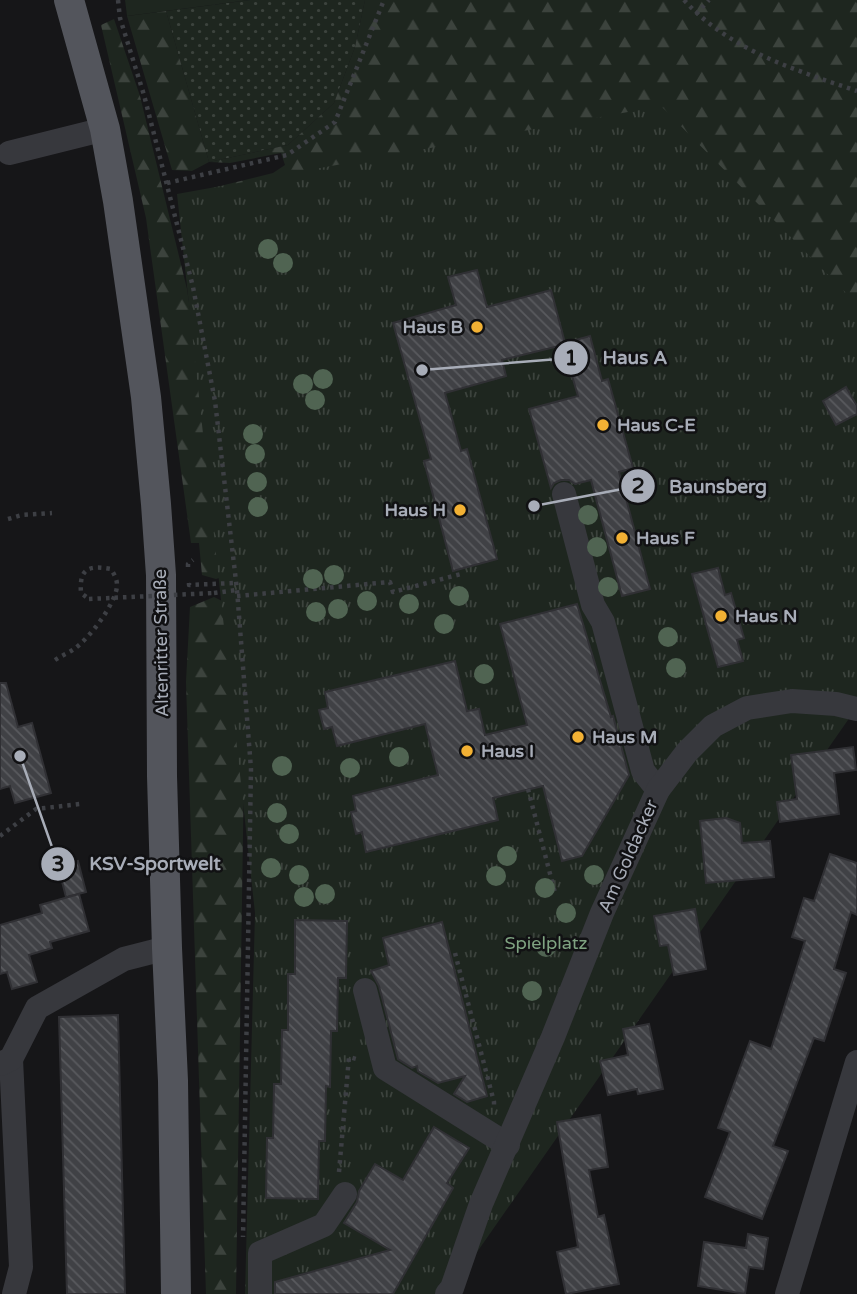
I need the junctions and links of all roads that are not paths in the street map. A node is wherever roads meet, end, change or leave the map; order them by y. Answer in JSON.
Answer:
{"nodes":[{"id":1,"x":69,"y":0,"type":"edge"},
{"id":2,"x":105,"y":129,"type":"junction"},
{"id":3,"x":9,"y":152,"type":"dead end"},
{"id":4,"x":564,"y":494,"type":"dead end"},
{"id":5,"x":857,"y":709,"type":"edge"},
{"id":6,"x":658,"y":790,"type":"junction"},
{"id":7,"x":167,"y":948,"type":"junction"},
{"id":8,"x":365,"y":990,"type":"dead end"},
{"id":9,"x":6,"y":1061,"type":"edge"},
{"id":10,"x":857,"y":1062,"type":"edge"},
{"id":11,"x":501,"y":1142,"type":"junction"},
{"id":12,"x":345,"y":1194,"type":"road end"},
{"id":13,"x":454,"y":1292,"type":"edge"},
{"id":14,"x":14,"y":1294,"type":"edge"},
{"id":15,"x":176,"y":1294,"type":"edge"},
{"id":16,"x":260,"y":1294,"type":"edge"},
{"id":17,"x":787,"y":1294,"type":"edge"}],
"edges":[{"from":1,"to":2,"type":"main road","name":"Altenritter Straße"},
{"from":2,"to":3,"type":"street"},
{"from":2,"to":7,"type":"main road","name":"Altenritter Straße"},
{"from":4,"to":6,"type":"street"},
{"from":5,"to":6,"type":"street","name":"Am Goldacker"},
{"from":6,"to":11,"type":"street","name":"Am Goldacker"},
{"from":7,"to":9,"type":"street"},
{"from":7,"to":15,"type":"main road","name":"Altenritter Straße"},
{"from":8,"to":11,"type":"street"},
{"from":9,"to":14,"type":"street"},
{"from":10,"to":17,"type":"street"},
{"from":11,"to":13,"type":"street","name":"Am Goldacker"},
{"from":12,"to":16,"type":"street"}]}
